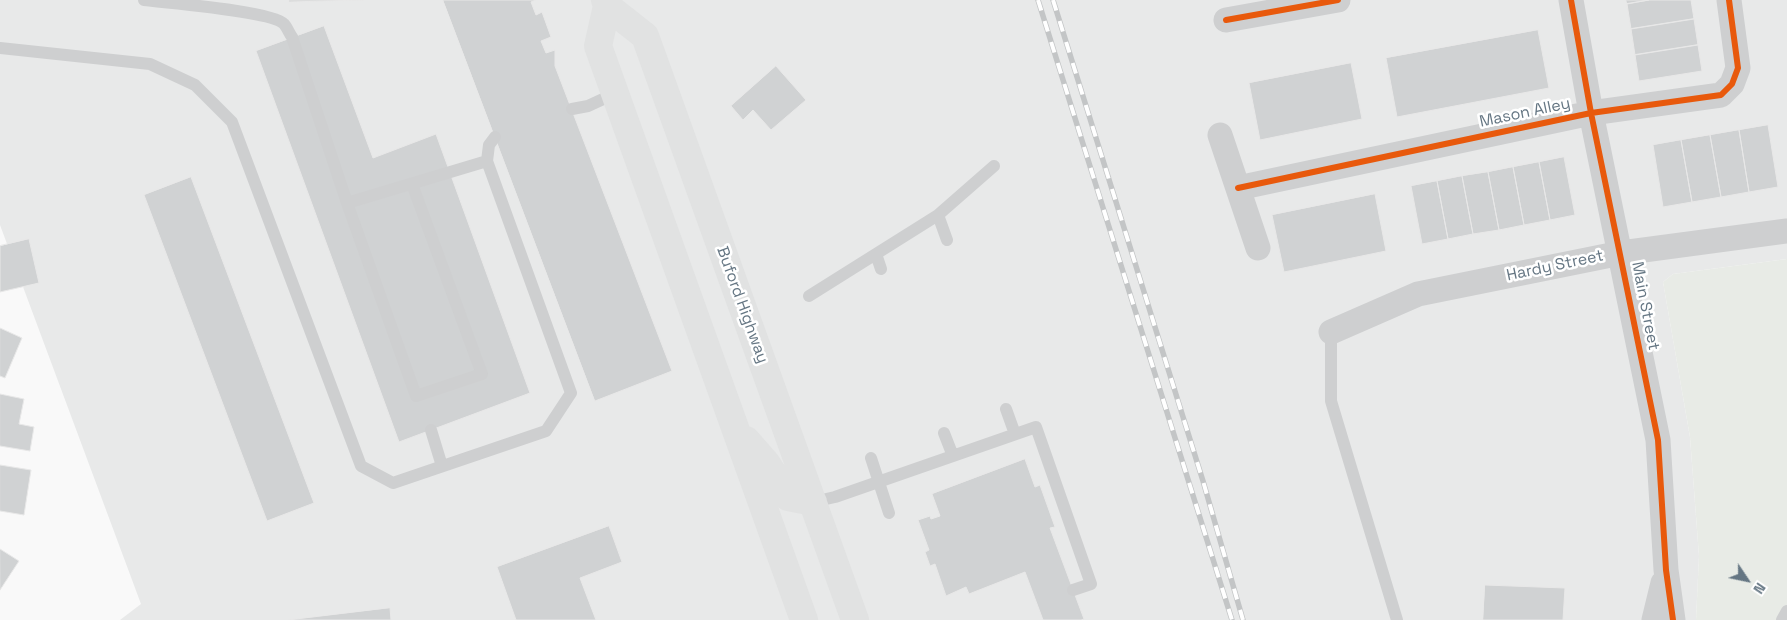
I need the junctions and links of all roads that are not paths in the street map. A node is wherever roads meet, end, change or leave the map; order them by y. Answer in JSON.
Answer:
{"nodes":[{"id":1,"x":144,"y":0,"type":"edge"},
{"id":2,"x":1338,"y":0,"type":"edge"},
{"id":3,"x":1571,"y":0,"type":"edge"},
{"id":4,"x":1729,"y":0,"type":"edge"},
{"id":5,"x":606,"y":3,"type":"edge"},
{"id":6,"x":1226,"y":20,"type":"dead end"},
{"id":7,"x":0,"y":48,"type":"edge"},
{"id":8,"x":614,"y":94,"type":"junction"},
{"id":9,"x":572,"y":109,"type":"dead end"},
{"id":10,"x":1591,"y":113,"type":"junction"},
{"id":11,"x":1220,"y":135,"type":"dead end"},
{"id":12,"x":495,"y":137,"type":"dead end"},
{"id":13,"x":488,"y":161,"type":"junction"},
{"id":14,"x":994,"y":166,"type":"dead end"},
{"id":15,"x":412,"y":184,"type":"junction"},
{"id":16,"x":1238,"y":188,"type":"junction"},
{"id":17,"x":347,"y":203,"type":"junction"},
{"id":18,"x":938,"y":216,"type":"junction"},
{"id":19,"x":1787,"y":231,"type":"edge"},
{"id":20,"x":946,"y":240,"type":"dead end"},
{"id":21,"x":1258,"y":248,"type":"dead end"},
{"id":22,"x":1621,"y":252,"type":"junction"},
{"id":23,"x":876,"y":254,"type":"junction"},
{"id":24,"x":881,"y":269,"type":"dead end"},
{"id":25,"x":809,"y":296,"type":"dead end"},
{"id":26,"x":1331,"y":332,"type":"joint"},
{"id":27,"x":1006,"y":409,"type":"dead end"},
{"id":28,"x":735,"y":428,"type":"junction"},
{"id":29,"x":431,"y":430,"type":"dead end"},
{"id":30,"x":944,"y":434,"type":"dead end"},
{"id":31,"x":1015,"y":434,"type":"junction"},
{"id":32,"x":953,"y":456,"type":"junction"},
{"id":33,"x":871,"y":458,"type":"dead end"},
{"id":34,"x":442,"y":466,"type":"junction"},
{"id":35,"x":880,"y":482,"type":"junction"},
{"id":36,"x":813,"y":502,"type":"junction"},
{"id":37,"x":890,"y":513,"type":"dead end"},
{"id":38,"x":1666,"y":570,"type":"junction"},
{"id":39,"x":1073,"y":590,"type":"dead end"},
{"id":40,"x":1787,"y":611,"type":"edge"},
{"id":41,"x":804,"y":620,"type":"edge"},
{"id":42,"x":855,"y":620,"type":"edge"},
{"id":43,"x":1397,"y":620,"type":"edge"},
{"id":44,"x":1654,"y":620,"type":"edge"},
{"id":45,"x":1673,"y":620,"type":"edge"},
{"id":46,"x":1782,"y":620,"type":"edge"}],
"edges":[{"from":1,"to":17,"type":"lane"},
{"from":2,"to":6,"type":"street"},
{"from":3,"to":10,"type":"street","name":"Main Street"},
{"from":4,"to":10,"type":"street","name":"Mason Alley"},
{"from":5,"to":8,"type":"main road","name":"Buford Highway"},
{"from":5,"to":36,"type":"main road","name":"Buford Highway"},
{"from":7,"to":34,"type":"lane"},
{"from":8,"to":9,"type":"lane"},
{"from":8,"to":28,"type":"main road","name":"Buford Highway"},
{"from":10,"to":16,"type":"street","name":"Mason Alley"},
{"from":10,"to":22,"type":"street","name":"Main Street"},
{"from":11,"to":16,"type":"street"},
{"from":12,"to":13,"type":"lane"},
{"from":13,"to":15,"type":"lane"},
{"from":13,"to":34,"type":"lane"},
{"from":14,"to":18,"type":"lane"},
{"from":15,"to":17,"type":"lane"},
{"from":15,"to":17,"type":"lane"},
{"from":16,"to":21,"type":"street"},
{"from":18,"to":20,"type":"lane"},
{"from":18,"to":23,"type":"lane"},
{"from":19,"to":22,"type":"street","name":"Hardy Street"},
{"from":22,"to":26,"type":"street","name":"Hardy Street"},
{"from":22,"to":38,"type":"street","name":"Main Street"},
{"from":23,"to":24,"type":"lane"},
{"from":23,"to":25,"type":"lane"},
{"from":26,"to":43,"type":"lane"},
{"from":27,"to":31,"type":"lane"},
{"from":28,"to":36,"type":"main road"},
{"from":28,"to":41,"type":"main road","name":"Buford Highway"},
{"from":29,"to":34,"type":"lane"},
{"from":30,"to":32,"type":"lane"},
{"from":31,"to":32,"type":"lane"},
{"from":31,"to":39,"type":"lane"},
{"from":32,"to":35,"type":"lane"},
{"from":33,"to":35,"type":"lane"},
{"from":35,"to":36,"type":"lane"},
{"from":35,"to":37,"type":"lane"},
{"from":36,"to":42,"type":"main road","name":"Buford Highway"},
{"from":38,"to":44,"type":"street","name":"Main Street"},
{"from":38,"to":45,"type":"street","name":"Main Street"},
{"from":40,"to":46,"type":"lane"}]}
